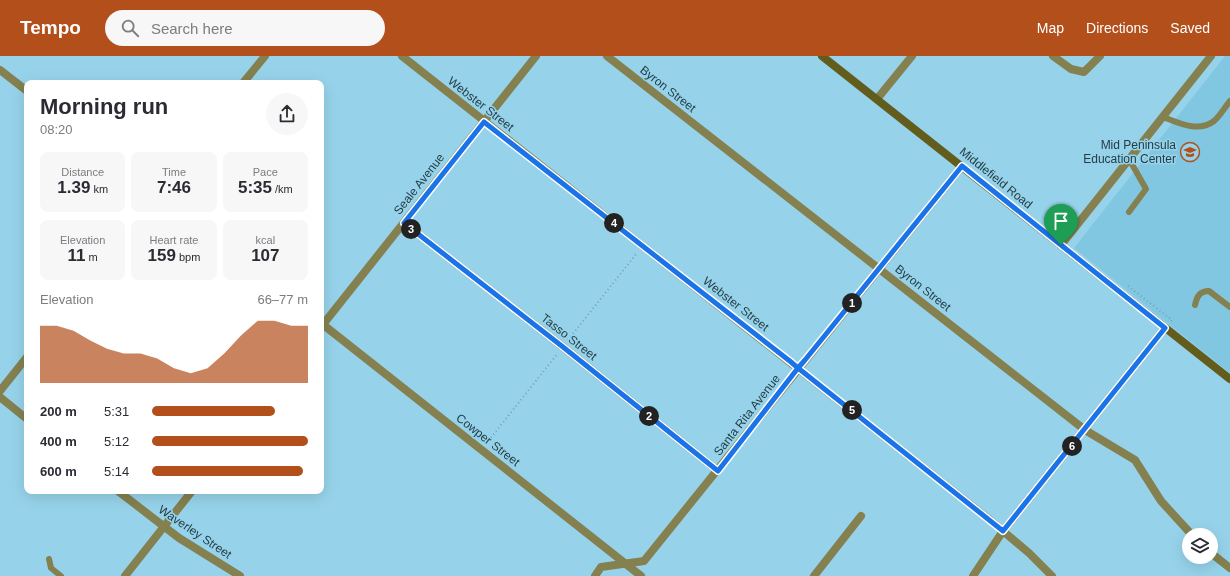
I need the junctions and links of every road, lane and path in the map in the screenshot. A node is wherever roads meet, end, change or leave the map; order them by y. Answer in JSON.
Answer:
{"nodes":[{"id":1,"x":265,"y":56,"type":"edge"},
{"id":2,"x":402,"y":56,"type":"edge"},
{"id":3,"x":536,"y":56,"type":"edge"},
{"id":4,"x":607,"y":56,"type":"edge"},
{"id":5,"x":822,"y":56,"type":"edge"},
{"id":6,"x":912,"y":56,"type":"edge"},
{"id":7,"x":1053,"y":56,"type":"edge"},
{"id":8,"x":1100,"y":56,"type":"edge"},
{"id":9,"x":1211,"y":56,"type":"edge"},
{"id":10,"x":0,"y":70,"type":"edge"},
{"id":11,"x":245,"y":80,"type":"edge"},
{"id":12,"x":24,"y":89,"type":"edge"},
{"id":13,"x":877,"y":99,"type":"junction"},
{"id":14,"x":1230,"y":101,"type":"edge"},
{"id":15,"x":1163,"y":117,"type":"junction"},
{"id":16,"x":484,"y":122,"type":"junction"},
{"id":17,"x":1129,"y":159,"type":"junction"},
{"id":18,"x":962,"y":166,"type":"junction"},
{"id":19,"x":1129,"y":212,"type":"dead end"},
{"id":20,"x":404,"y":223,"type":"junction"},
{"id":21,"x":1061,"y":245,"type":"junction"},
{"id":22,"x":880,"y":269,"type":"junction"},
{"id":23,"x":1195,"y":305,"type":"dead end"},
{"id":24,"x":1230,"y":307,"type":"edge"},
{"id":25,"x":324,"y":323,"type":"edge"},
{"id":26,"x":324,"y":327,"type":"edge"},
{"id":27,"x":1165,"y":328,"type":"junction"},
{"id":28,"x":24,"y":361,"type":"edge"},
{"id":29,"x":798,"y":368,"type":"junction"},
{"id":30,"x":1230,"y":379,"type":"edge"},
{"id":31,"x":0,"y":391,"type":"edge"},
{"id":32,"x":0,"y":397,"type":"edge"},
{"id":33,"x":24,"y":417,"type":"edge"},
{"id":34,"x":1085,"y":430,"type":"junction"},
{"id":35,"x":718,"y":471,"type":"junction"},
{"id":36,"x":122,"y":494,"type":"edge"},
{"id":37,"x":190,"y":494,"type":"edge"},
{"id":38,"x":861,"y":516,"type":"dead end"},
{"id":39,"x":164,"y":527,"type":"junction"},
{"id":40,"x":1186,"y":528,"type":"edge"},
{"id":41,"x":1003,"y":531,"type":"junction"},
{"id":42,"x":49,"y":559,"type":"dead end"},
{"id":43,"x":1218,"y":559,"type":"edge"},
{"id":44,"x":626,"y":564,"type":"junction"},
{"id":45,"x":1230,"y":568,"type":"edge"},
{"id":46,"x":61,"y":576,"type":"edge"},
{"id":47,"x":125,"y":576,"type":"edge"},
{"id":48,"x":240,"y":576,"type":"edge"},
{"id":49,"x":594,"y":576,"type":"edge"},
{"id":50,"x":641,"y":576,"type":"edge"},
{"id":51,"x":814,"y":576,"type":"edge"},
{"id":52,"x":973,"y":576,"type":"edge"},
{"id":53,"x":1052,"y":576,"type":"edge"}],
"edges":[{"from":1,"to":11,"type":"street"},
{"from":2,"to":16,"type":"street","name":"Webster Street"},
{"from":3,"to":16,"type":"street","name":"Seale Avenue"},
{"from":4,"to":22,"type":"street","name":"Byron Street"},
{"from":5,"to":13,"type":"main road","name":"Middlefield Road"},
{"from":6,"to":13,"type":"street"},
{"from":7,"to":8,"type":"street"},
{"from":9,"to":15,"type":"street"},
{"from":10,"to":12,"type":"street"},
{"from":13,"to":18,"type":"main road","name":"Middlefield Road"},
{"from":14,"to":15,"type":"lane"},
{"from":15,"to":17,"type":"street"},
{"from":16,"to":20,"type":"street","name":"Seale Avenue"},
{"from":16,"to":29,"type":"street","name":"Webster Street"},
{"from":17,"to":19,"type":"lane"},
{"from":17,"to":21,"type":"street"},
{"from":18,"to":21,"type":"main road","name":"Middlefield Road"},
{"from":18,"to":22,"type":"street","name":"Santa Rita Avenue"},
{"from":20,"to":25,"type":"street","name":"Seale Avenue"},
{"from":20,"to":35,"type":"street","name":"Tasso Street"},
{"from":21,"to":27,"type":"main road","name":"Middlefield Road"},
{"from":22,"to":29,"type":"street","name":"Santa Rita Avenue"},
{"from":22,"to":34,"type":"street","name":"Byron Street"},
{"from":23,"to":24,"type":"lane"},
{"from":26,"to":44,"type":"street","name":"Cowper Street"},
{"from":27,"to":30,"type":"main road","name":"Middlefield Road"},
{"from":27,"to":34,"type":"street"},
{"from":28,"to":31,"type":"street"},
{"from":29,"to":35,"type":"street","name":"Santa Rita Avenue"},
{"from":29,"to":41,"type":"street","name":"Webster Street"},
{"from":32,"to":33,"type":"street"},
{"from":34,"to":40,"type":"street","name":"Byron Street"},
{"from":34,"to":41,"type":"street"},
{"from":35,"to":44,"type":"street","name":"Santa Rita Avenue"},
{"from":36,"to":39,"type":"street","name":"Waverley Street"},
{"from":37,"to":39,"type":"street"},
{"from":38,"to":51,"type":"street"},
{"from":39,"to":47,"type":"street"},
{"from":39,"to":48,"type":"street","name":"Waverley Street"},
{"from":41,"to":52,"type":"street"},
{"from":41,"to":53,"type":"street","name":"Webster Street"},
{"from":42,"to":46,"type":"lane"},
{"from":43,"to":45,"type":"street"},
{"from":44,"to":49,"type":"street","name":"Santa Rita Avenue"},
{"from":44,"to":50,"type":"street","name":"Cowper Street"}]}
